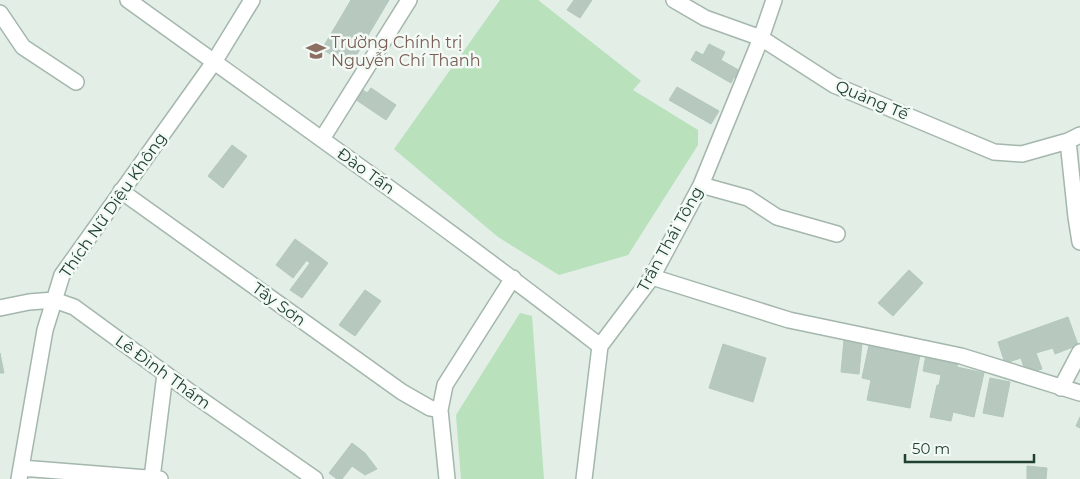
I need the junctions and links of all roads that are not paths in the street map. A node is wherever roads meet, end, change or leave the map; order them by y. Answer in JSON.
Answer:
{"nodes":[{"id":1,"x":128,"y":0,"type":"edge"},
{"id":2,"x":252,"y":0,"type":"edge"},
{"id":3,"x":409,"y":0,"type":"edge"},
{"id":4,"x":674,"y":0,"type":"edge"},
{"id":5,"x":774,"y":0,"type":"edge"},
{"id":6,"x":0,"y":13,"type":"edge"},
{"id":7,"x":762,"y":38,"type":"junction"},
{"id":8,"x":214,"y":62,"type":"junction"},
{"id":9,"x":76,"y":82,"type":"dead end"},
{"id":10,"x":322,"y":138,"type":"junction"},
{"id":11,"x":1074,"y":138,"type":"edge"},
{"id":12,"x":701,"y":185,"type":"junction"},
{"id":13,"x":121,"y":191,"type":"junction"},
{"id":14,"x":837,"y":234,"type":"dead end"},
{"id":15,"x":1080,"y":242,"type":"edge"},
{"id":16,"x":652,"y":277,"type":"junction"},
{"id":17,"x":513,"y":278,"type":"junction"},
{"id":18,"x":54,"y":300,"type":"junction"},
{"id":19,"x":0,"y":308,"type":"edge"},
{"id":20,"x":600,"y":346,"type":"junction"},
{"id":21,"x":1080,"y":352,"type":"edge"},
{"id":22,"x":165,"y":374,"type":"junction"},
{"id":23,"x":1061,"y":388,"type":"junction"},
{"id":24,"x":1080,"y":393,"type":"edge"},
{"id":25,"x":440,"y":410,"type":"junction"},
{"id":26,"x":20,"y":473,"type":"edge"},
{"id":27,"x":152,"y":478,"type":"edge"},
{"id":28,"x":160,"y":479,"type":"edge"},
{"id":29,"x":315,"y":479,"type":"edge"},
{"id":30,"x":447,"y":479,"type":"edge"},
{"id":31,"x":584,"y":479,"type":"edge"}],
"edges":[{"from":1,"to":8,"type":"street","name":"Đào Tấn"},
{"from":2,"to":8,"type":"street","name":"Thích Nữ Diệu Không"},
{"from":3,"to":10,"type":"street"},
{"from":4,"to":7,"type":"street","name":"Quảng Tế"},
{"from":5,"to":7,"type":"street","name":"Trần Thái Tông"},
{"from":6,"to":9,"type":"street"},
{"from":7,"to":11,"type":"street","name":"Quảng Tế"},
{"from":7,"to":12,"type":"street","name":"Trần Thái Tông"},
{"from":8,"to":10,"type":"street","name":"Đào Tấn"},
{"from":8,"to":13,"type":"street","name":"Thích Nữ Diệu Không"},
{"from":10,"to":17,"type":"street","name":"Đào Tấn"},
{"from":11,"to":15,"type":"street"},
{"from":12,"to":14,"type":"street"},
{"from":12,"to":16,"type":"street","name":"Trần Thái Tông"},
{"from":13,"to":18,"type":"street","name":"Thích Nữ Diệu Không"},
{"from":13,"to":25,"type":"street","name":"Tây Sơn"},
{"from":16,"to":20,"type":"street","name":"Trần Thái Tông"},
{"from":16,"to":23,"type":"street"},
{"from":17,"to":20,"type":"street","name":"Đào Tấn"},
{"from":17,"to":25,"type":"street"},
{"from":18,"to":19,"type":"street","name":"Lê Đình Thám"},
{"from":18,"to":22,"type":"street","name":"Lê Đình Thám"},
{"from":18,"to":26,"type":"street","name":"Thích Nữ Diệu Không"},
{"from":20,"to":31,"type":"street"},
{"from":21,"to":23,"type":"street"},
{"from":22,"to":27,"type":"street"},
{"from":22,"to":29,"type":"street","name":"Lê Đình Thám"},
{"from":23,"to":24,"type":"street"},
{"from":25,"to":30,"type":"street"},
{"from":26,"to":27,"type":"street"},
{"from":27,"to":28,"type":"street"}]}
